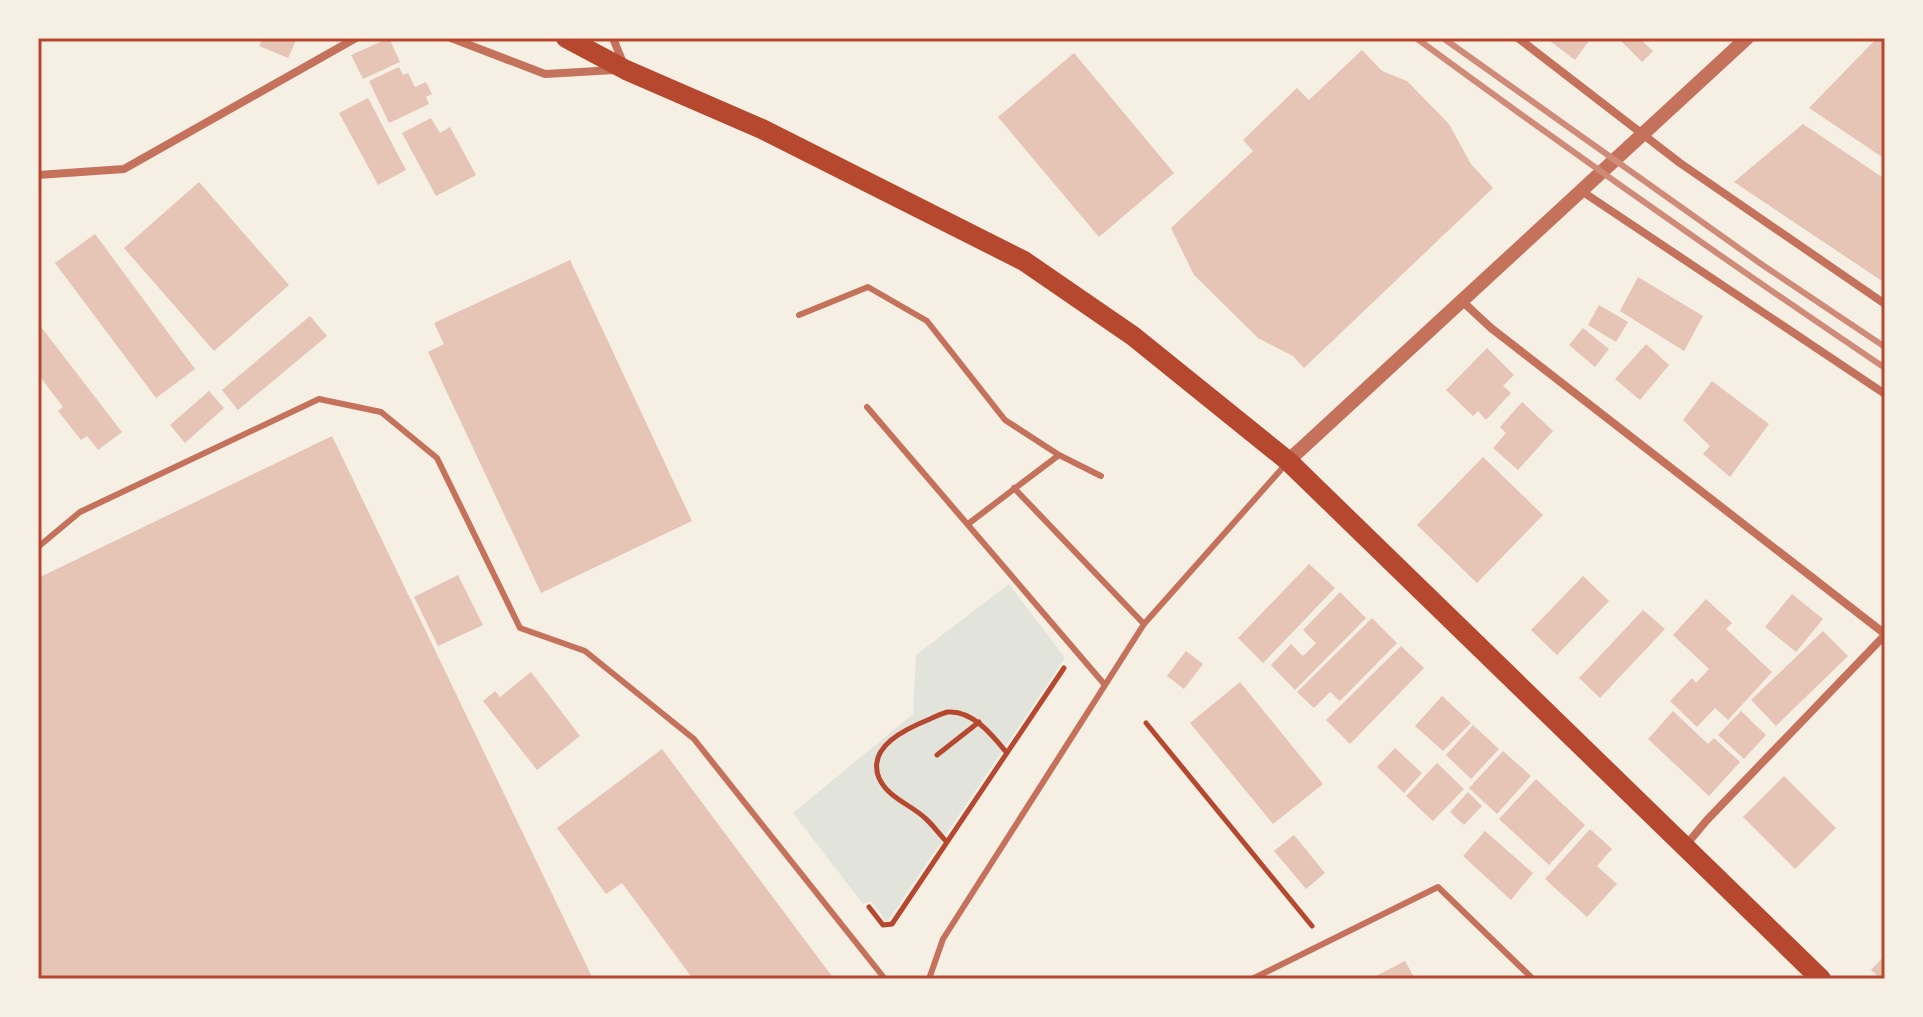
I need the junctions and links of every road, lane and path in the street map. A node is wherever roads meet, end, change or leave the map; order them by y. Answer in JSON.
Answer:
{"nodes":[{"id":1,"x":356,"y":38,"type":"edge"},
{"id":2,"x":451,"y":38,"type":"edge"},
{"id":3,"x":566,"y":38,"type":"edge"},
{"id":4,"x":613,"y":38,"type":"edge"},
{"id":5,"x":1518,"y":38,"type":"edge"},
{"id":6,"x":1747,"y":38,"type":"edge"},
{"id":7,"x":626,"y":70,"type":"junction"},
{"id":8,"x":1641,"y":134,"type":"junction"},
{"id":9,"x":38,"y":175,"type":"edge"},
{"id":10,"x":1580,"y":190,"type":"junction"},
{"id":11,"x":1463,"y":302,"type":"junction"},
{"id":12,"x":1885,"y":304,"type":"edge"},
{"id":13,"x":799,"y":315,"type":"dead end"},
{"id":14,"x":1885,"y":394,"type":"edge"},
{"id":15,"x":867,"y":407,"type":"dead end"},
{"id":16,"x":1059,"y":455,"type":"junction"},
{"id":17,"x":1288,"y":461,"type":"junction"},
{"id":18,"x":1101,"y":476,"type":"dead end"},
{"id":19,"x":1014,"y":488,"type":"junction"},
{"id":20,"x":968,"y":524,"type":"junction"},
{"id":21,"x":38,"y":547,"type":"edge"},
{"id":22,"x":1144,"y":624,"type":"junction"},
{"id":23,"x":1885,"y":634,"type":"edge"},
{"id":24,"x":1069,"y":661,"type":"dead end"},
{"id":25,"x":1105,"y":685,"type":"junction"},
{"id":26,"x":979,"y":722,"type":"junction"},
{"id":27,"x":1146,"y":723,"type":"dead end"},
{"id":28,"x":1007,"y":753,"type":"junction"},
{"id":29,"x":937,"y":755,"type":"dead end"},
{"id":30,"x":946,"y":841,"type":"junction"},
{"id":31,"x":1685,"y":846,"type":"junction"},
{"id":32,"x":869,"y":907,"type":"dead end"},
{"id":33,"x":1325,"y":942,"type":"junction"},
{"id":34,"x":885,"y":979,"type":"edge"},
{"id":35,"x":929,"y":979,"type":"edge"},
{"id":36,"x":1252,"y":979,"type":"edge"},
{"id":37,"x":1533,"y":979,"type":"edge"},
{"id":38,"x":1821,"y":979,"type":"edge"}],
"edges":[{"from":1,"to":9,"type":"street"},
{"from":2,"to":7,"type":"street"},
{"from":3,"to":7,"type":"main road"},
{"from":4,"to":7,"type":"street"},
{"from":5,"to":8,"type":"street"},
{"from":6,"to":8,"type":"street"},
{"from":7,"to":17,"type":"main road"},
{"from":8,"to":10,"type":"street"},
{"from":8,"to":12,"type":"street"},
{"from":10,"to":11,"type":"street"},
{"from":10,"to":14,"type":"street"},
{"from":11,"to":17,"type":"street"},
{"from":11,"to":23,"type":"street"},
{"from":13,"to":16,"type":"lane"},
{"from":15,"to":20,"type":"lane"},
{"from":16,"to":18,"type":"lane"},
{"from":16,"to":19,"type":"lane"},
{"from":17,"to":22,"type":"lane"},
{"from":17,"to":31,"type":"main road"},
{"from":19,"to":20,"type":"lane"},
{"from":19,"to":22,"type":"lane"},
{"from":20,"to":25,"type":"lane"},
{"from":21,"to":34,"type":"lane"},
{"from":22,"to":25,"type":"lane"},
{"from":23,"to":31,"type":"street"},
{"from":24,"to":28,"type":"path"},
{"from":25,"to":35,"type":"lane"},
{"from":26,"to":28,"type":"path"},
{"from":26,"to":29,"type":"path"},
{"from":26,"to":30,"type":"path"},
{"from":27,"to":33,"type":"path"},
{"from":28,"to":30,"type":"path"},
{"from":30,"to":32,"type":"path"},
{"from":31,"to":38,"type":"main road"},
{"from":33,"to":36,"type":"lane"},
{"from":33,"to":37,"type":"lane"}]}
